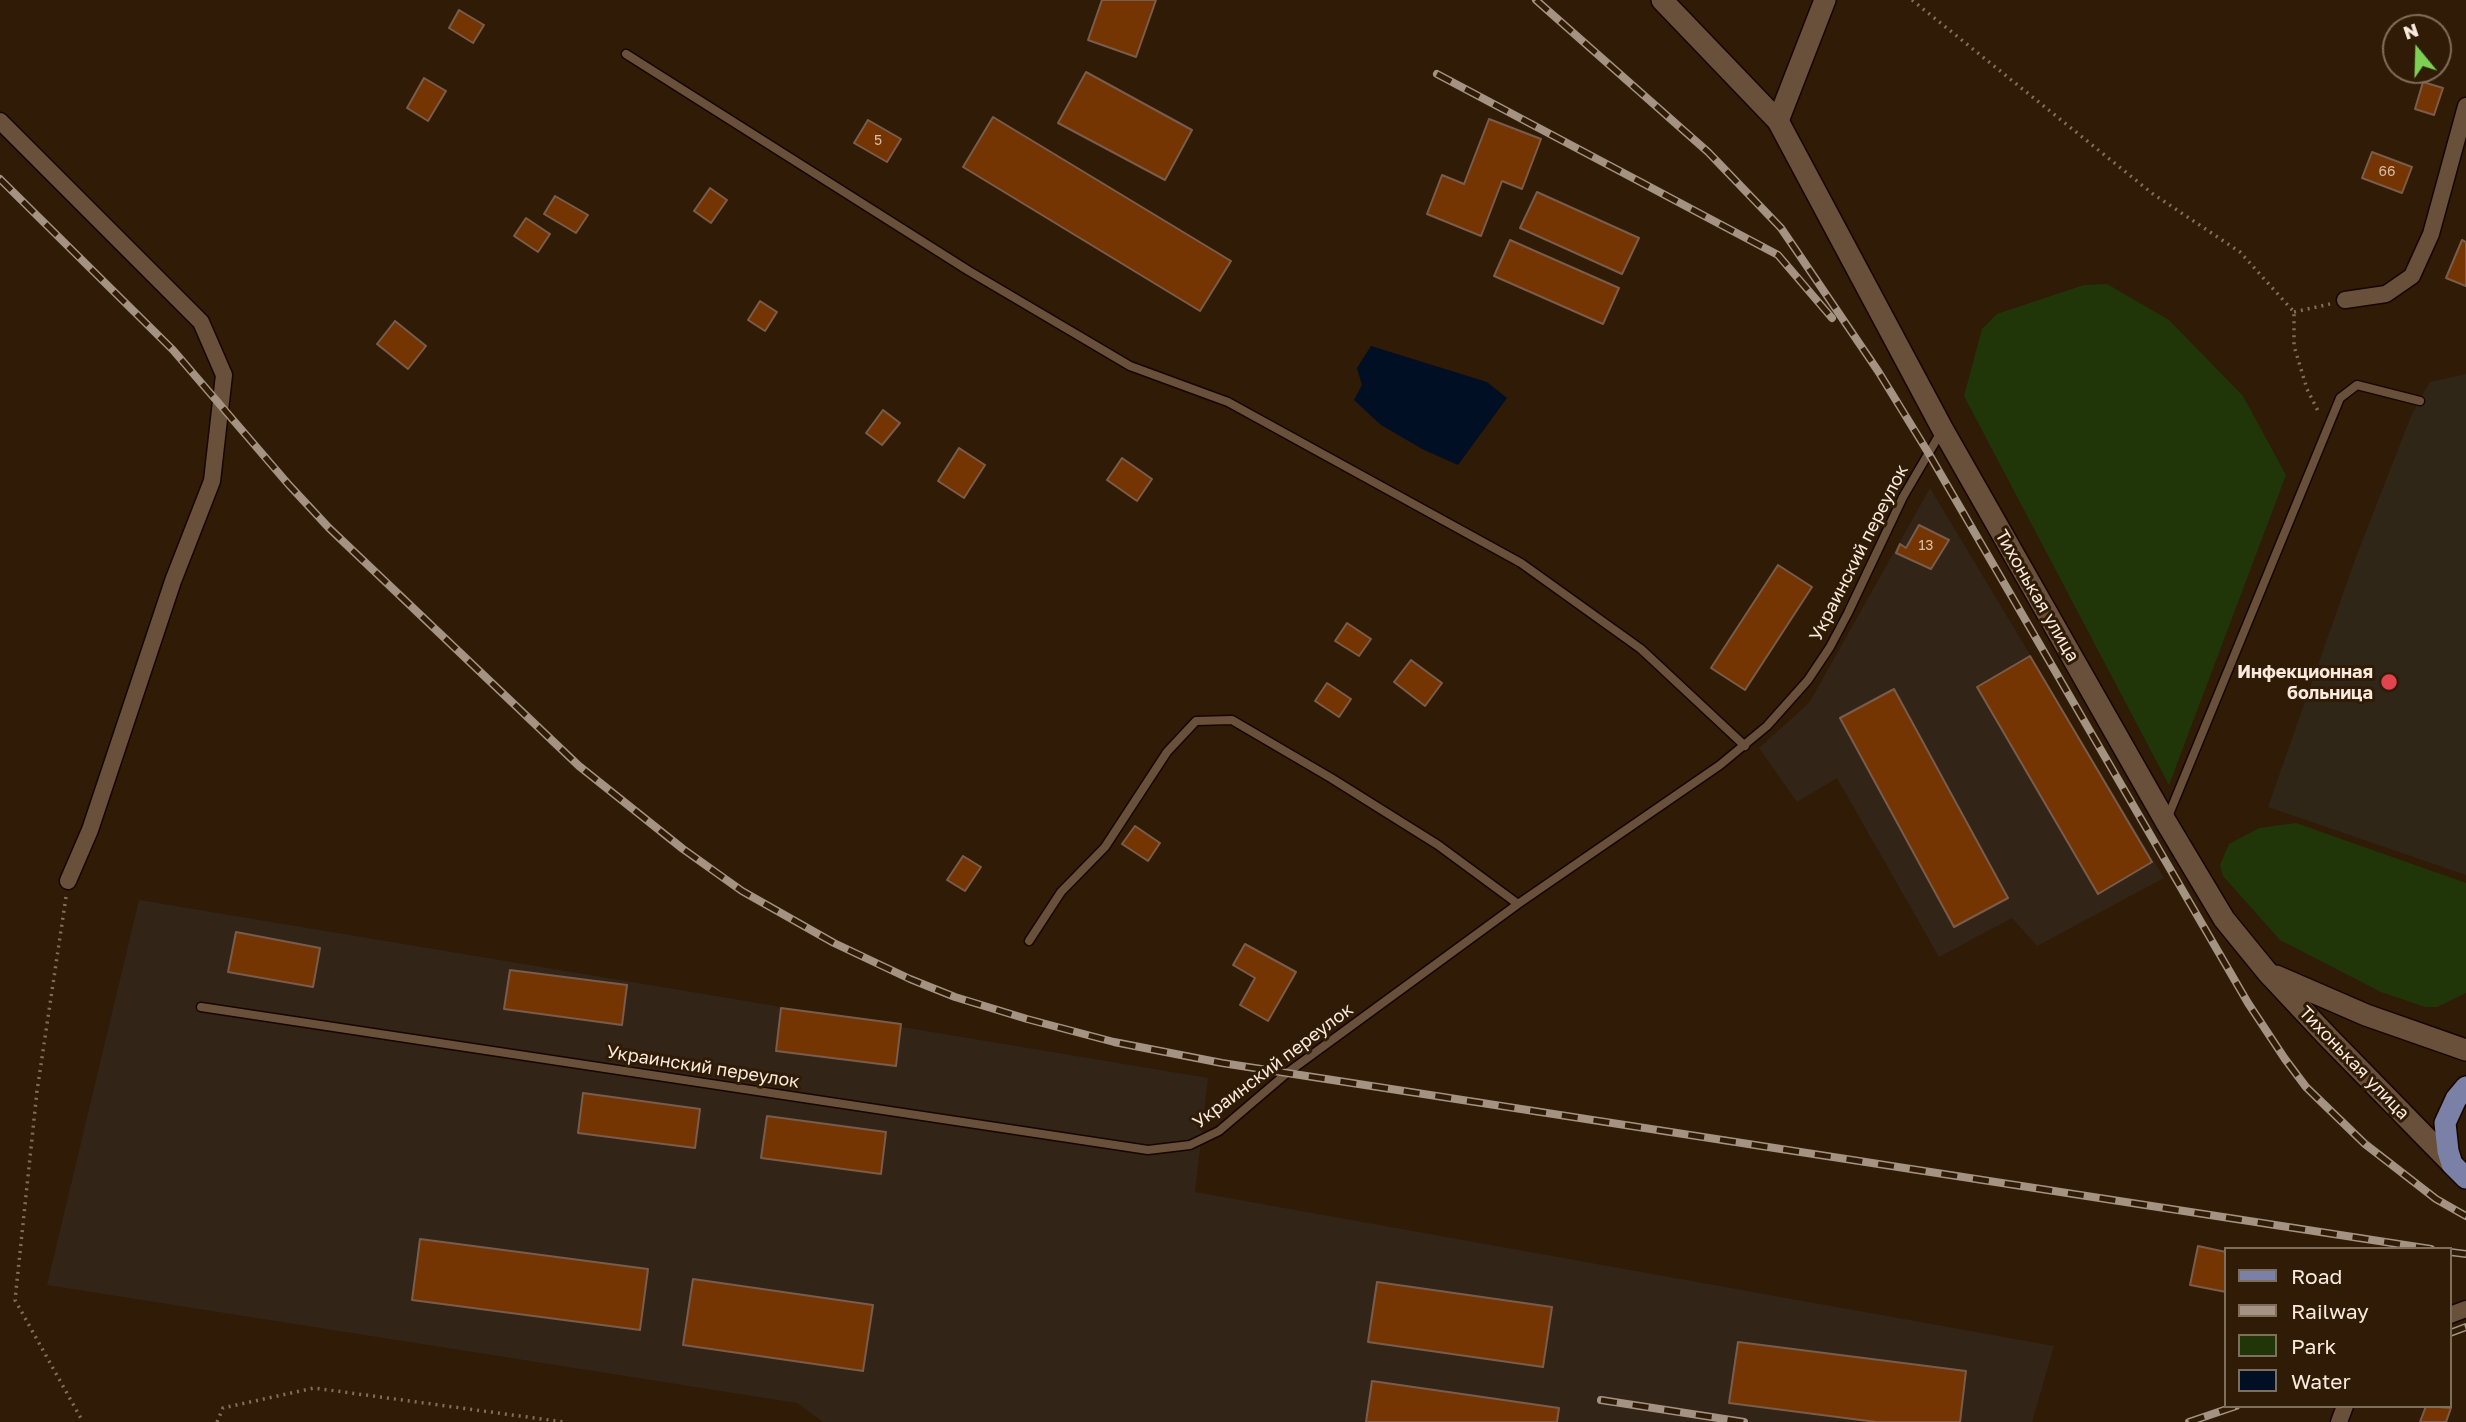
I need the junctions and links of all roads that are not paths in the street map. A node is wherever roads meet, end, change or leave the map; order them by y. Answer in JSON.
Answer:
{"nodes":[{"id":1,"x":1662,"y":0,"type":"edge"},
{"id":2,"x":1825,"y":0,"type":"edge"},
{"id":3,"x":626,"y":54,"type":"dead end"},
{"id":4,"x":2466,"y":106,"type":"edge"},
{"id":5,"x":0,"y":121,"type":"edge"},
{"id":6,"x":1778,"y":121,"type":"junction"},
{"id":7,"x":2345,"y":300,"type":"road end"},
{"id":8,"x":2420,"y":401,"type":"dead end"},
{"id":9,"x":1942,"y":430,"type":"junction"},
{"id":10,"x":1745,"y":746,"type":"junction"},
{"id":11,"x":2166,"y":821,"type":"junction"},
{"id":12,"x":68,"y":881,"type":"road end"},
{"id":13,"x":1518,"y":904,"type":"junction"},
{"id":14,"x":1029,"y":941,"type":"dead end"},
{"id":15,"x":2268,"y":973,"type":"junction"},
{"id":16,"x":201,"y":1007,"type":"dead end"},
{"id":17,"x":2465,"y":1046,"type":"edge"},
{"id":18,"x":2466,"y":1087,"type":"edge"},
{"id":19,"x":2462,"y":1175,"type":"edge"}],
"edges":[{"from":1,"to":6,"type":"street","name":"Тихонькая улица"},
{"from":2,"to":6,"type":"street"},
{"from":3,"to":10,"type":"lane"},
{"from":4,"to":7,"type":"street"},
{"from":5,"to":12,"type":"street"},
{"from":6,"to":9,"type":"street","name":"Тихонькая улица"},
{"from":8,"to":11,"type":"lane"},
{"from":9,"to":10,"type":"lane","name":"Украинский переулок"},
{"from":9,"to":11,"type":"street","name":"Тихонькая улица"},
{"from":10,"to":13,"type":"lane","name":"Украинский переулок"},
{"from":11,"to":15,"type":"street","name":"Тихонькая улица"},
{"from":13,"to":14,"type":"lane"},
{"from":13,"to":16,"type":"lane","name":"Украинский переулок"},
{"from":15,"to":17,"type":"street"},
{"from":15,"to":19,"type":"street","name":"Тихонькая улица"},
{"from":18,"to":19,"type":"main road"}]}
